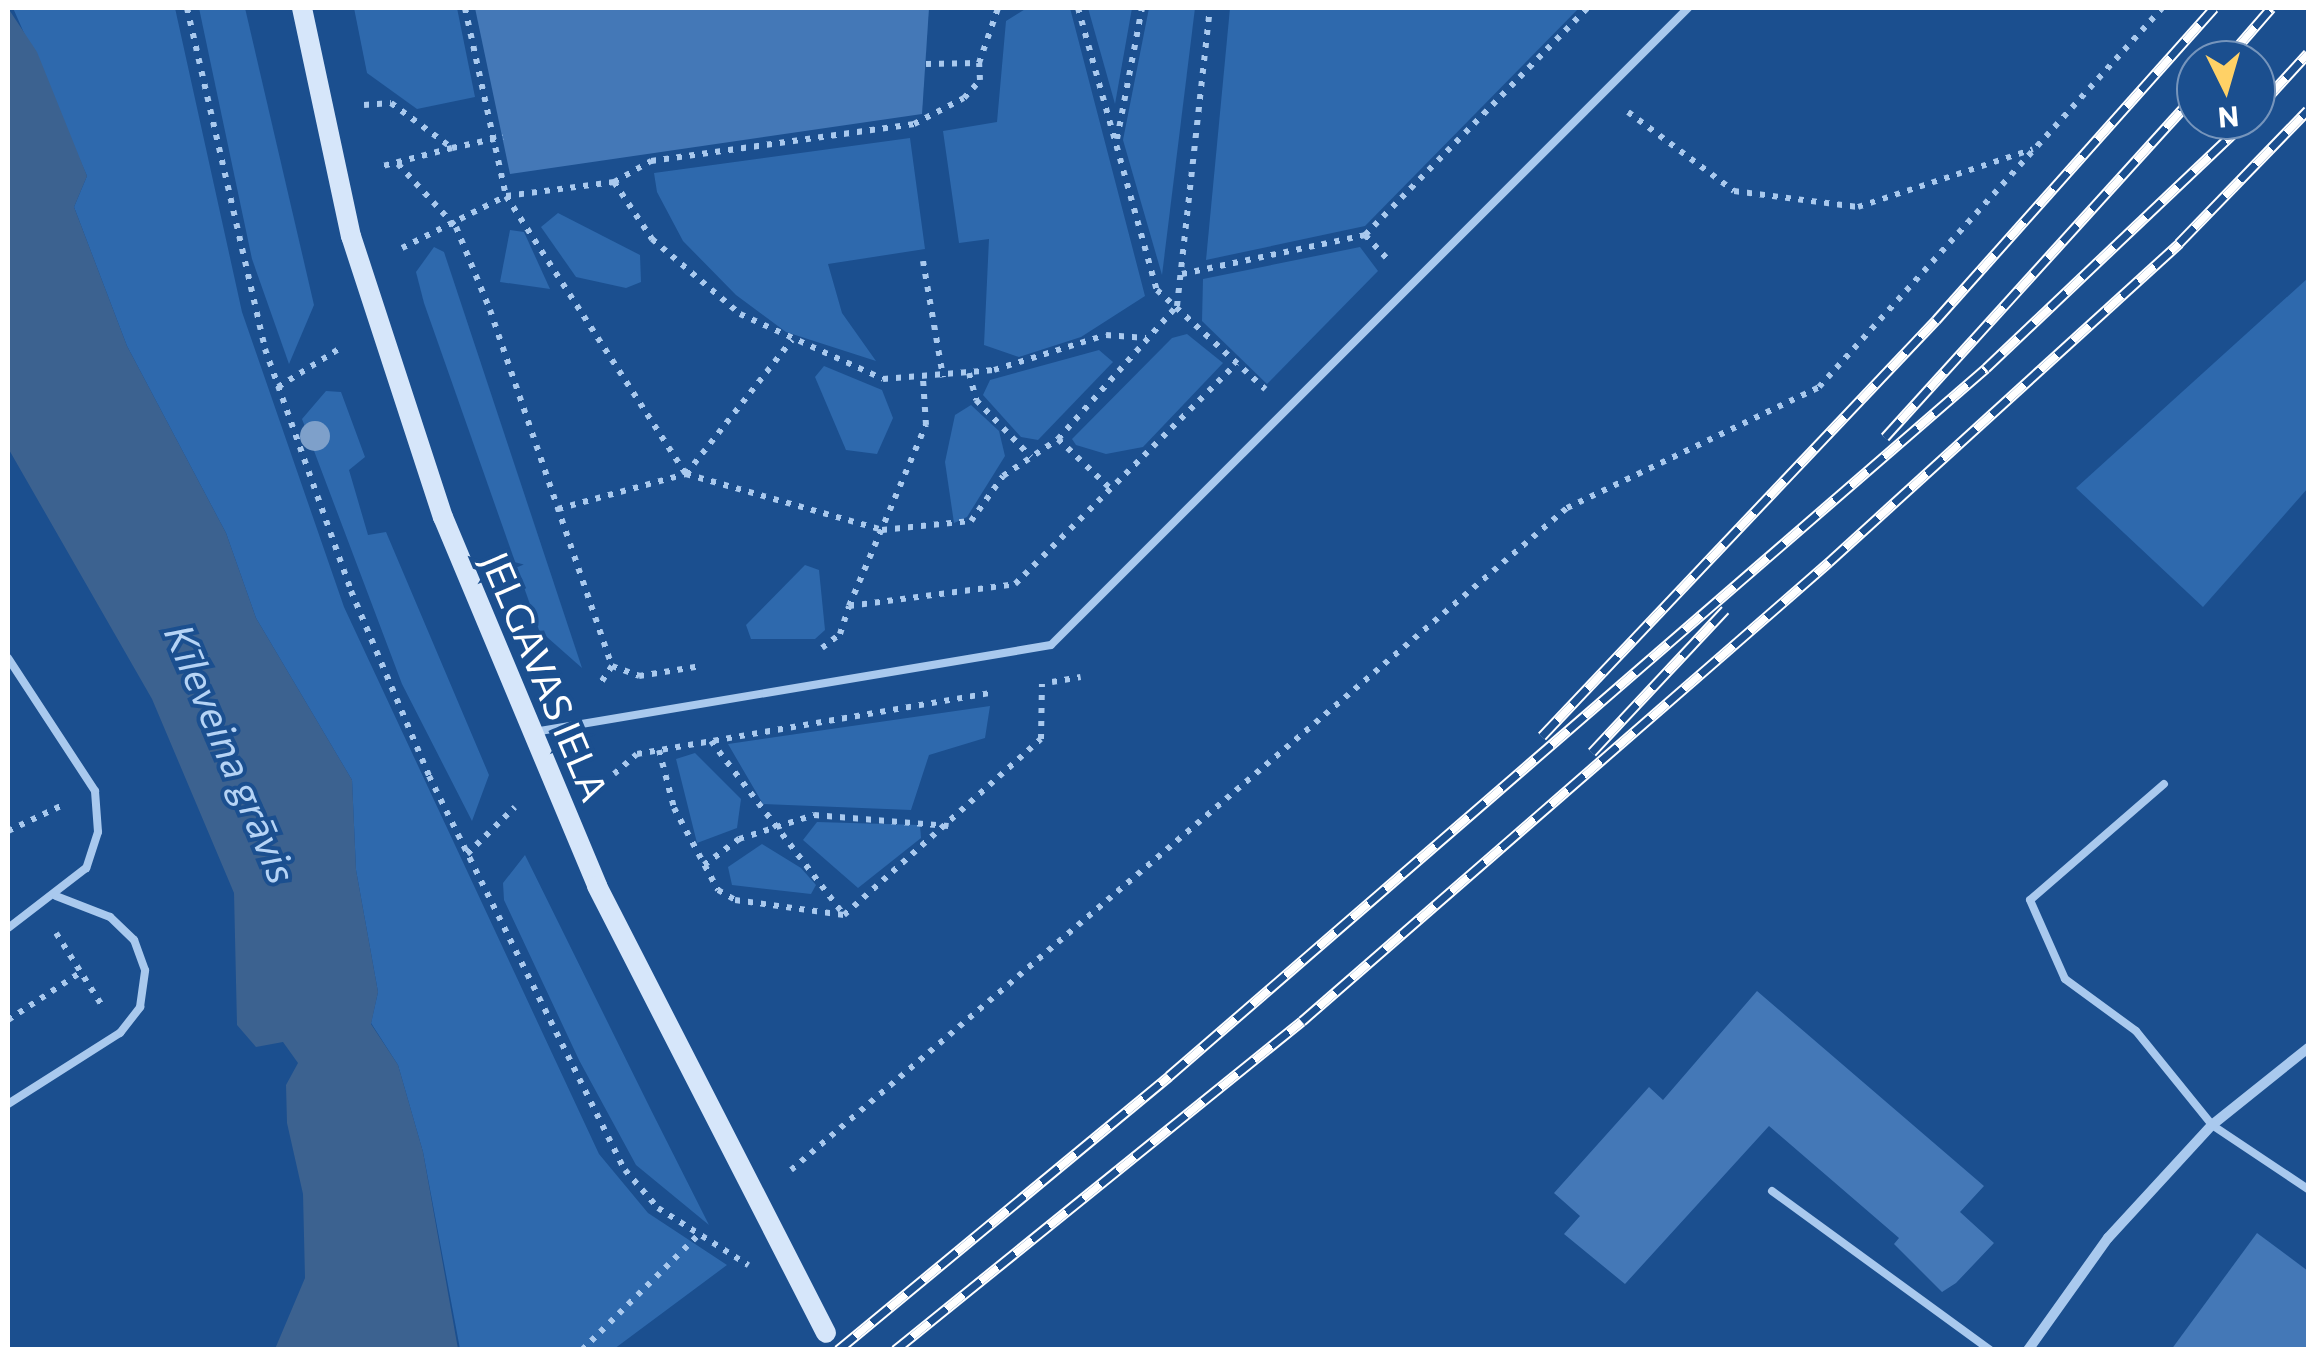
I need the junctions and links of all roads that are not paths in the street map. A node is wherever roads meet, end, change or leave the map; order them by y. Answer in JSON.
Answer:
{"nodes":[{"id":1,"x":302,"y":8,"type":"edge"},
{"id":2,"x":1688,"y":8,"type":"edge"},
{"id":3,"x":8,"y":658,"type":"edge"},
{"id":4,"x":530,"y":732,"type":"junction"},
{"id":5,"x":2164,"y":784,"type":"dead end"},
{"id":6,"x":56,"y":896,"type":"junction"},
{"id":7,"x":8,"y":928,"type":"edge"},
{"id":8,"x":2308,"y":1048,"type":"edge"},
{"id":9,"x":8,"y":1104,"type":"edge"},
{"id":10,"x":2212,"y":1126,"type":"junction"},
{"id":11,"x":2308,"y":1189,"type":"edge"},
{"id":12,"x":1772,"y":1191,"type":"dead end"},
{"id":13,"x":826,"y":1332,"type":"dead end"},
{"id":14,"x":1990,"y":1350,"type":"edge"},
{"id":15,"x":2028,"y":1350,"type":"edge"}],
"edges":[{"from":1,"to":4,"type":"main road","name":"JELGAVAS IELA"},
{"from":2,"to":4,"type":"lane"},
{"from":3,"to":6,"type":"lane"},
{"from":4,"to":13,"type":"main road","name":"JELGAVAS IELA"},
{"from":5,"to":10,"type":"lane"},
{"from":6,"to":7,"type":"lane"},
{"from":6,"to":9,"type":"lane"},
{"from":8,"to":10,"type":"street"},
{"from":10,"to":11,"type":"lane"},
{"from":10,"to":15,"type":"street"},
{"from":12,"to":14,"type":"lane"}]}
